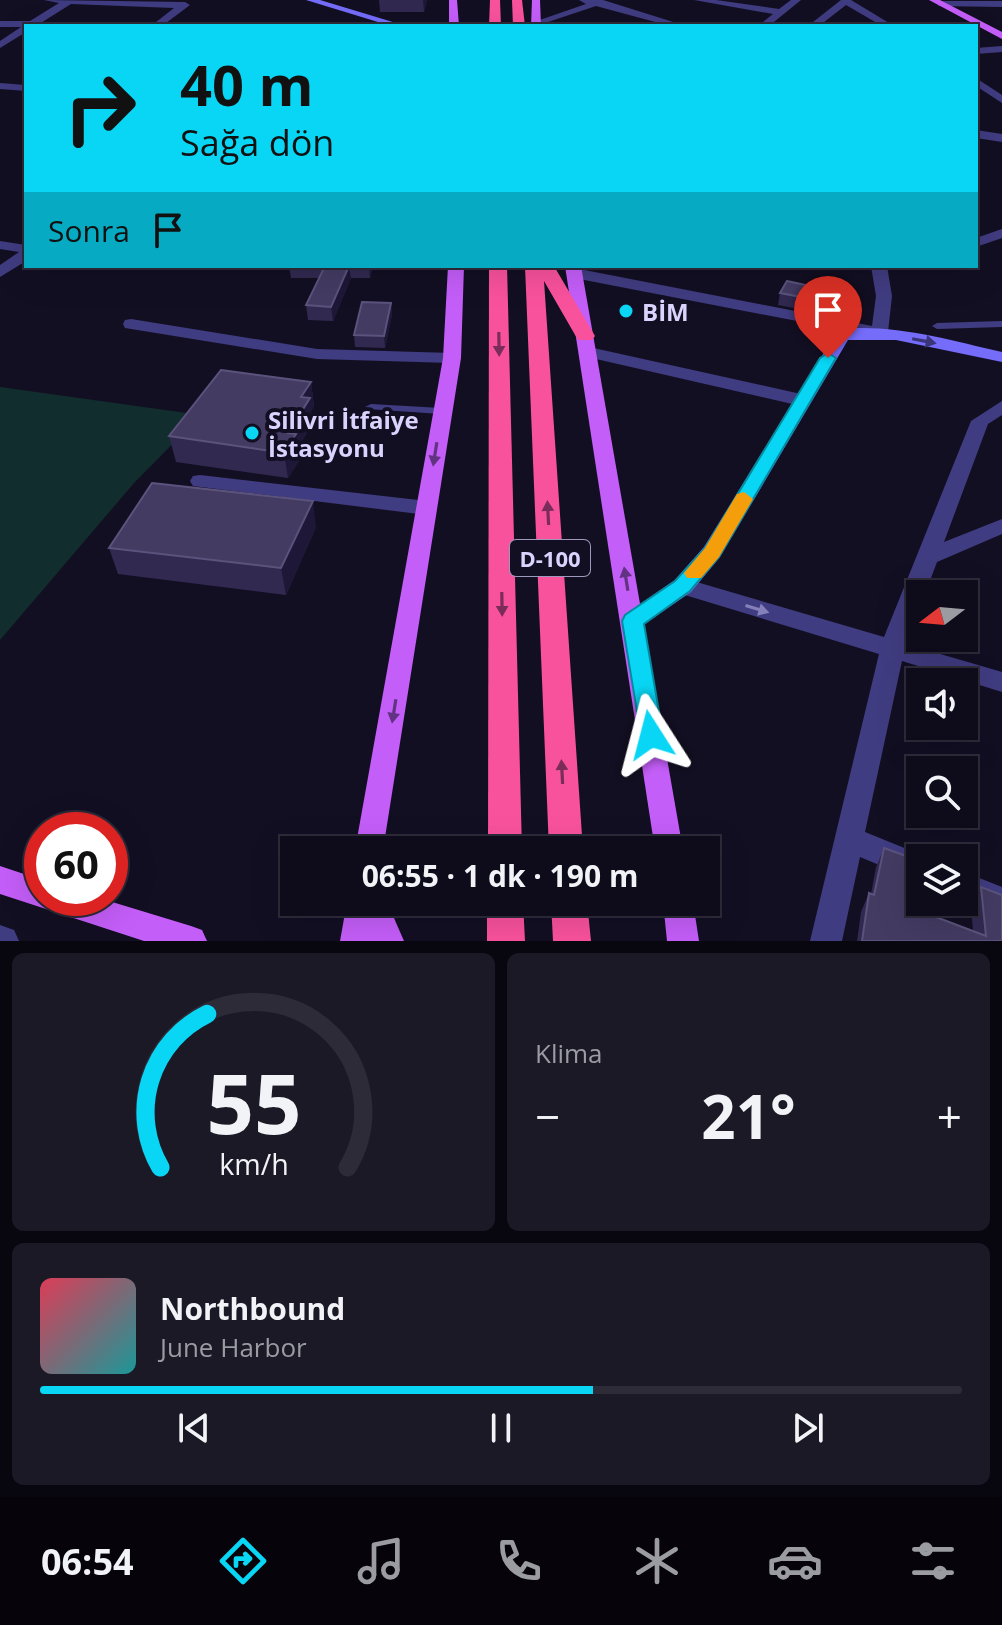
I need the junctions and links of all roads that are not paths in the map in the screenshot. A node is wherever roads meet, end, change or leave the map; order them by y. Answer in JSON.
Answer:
{"nodes":[{"id":1,"x":48,"y":0,"type":"edge"},
{"id":2,"x":310,"y":0,"type":"edge"},
{"id":3,"x":453,"y":0,"type":"edge"},
{"id":4,"x":495,"y":0,"type":"edge"},
{"id":5,"x":517,"y":0,"type":"edge"},
{"id":6,"x":536,"y":0,"type":"edge"},
{"id":7,"x":583,"y":0,"type":"edge"},
{"id":8,"x":698,"y":0,"type":"edge"},
{"id":9,"x":797,"y":0,"type":"edge"},
{"id":10,"x":917,"y":0,"type":"edge"},
{"id":11,"x":69,"y":1,"type":"edge"},
{"id":12,"x":603,"y":1,"type":"edge"},
{"id":13,"x":847,"y":1,"type":"edge"},
{"id":14,"x":937,"y":2,"type":"edge"},
{"id":15,"x":962,"y":2,"type":"edge"},
{"id":16,"x":188,"y":3,"type":"edge"},
{"id":17,"x":997,"y":4,"type":"edge"},
{"id":18,"x":1002,"y":11,"type":"edge"},
{"id":19,"x":779,"y":12,"type":"junction"},
{"id":20,"x":0,"y":24,"type":"edge"},
{"id":21,"x":32,"y":24,"type":"edge"},
{"id":22,"x":159,"y":24,"type":"edge"},
{"id":23,"x":394,"y":24,"type":"edge"},
{"id":24,"x":454,"y":24,"type":"edge"},
{"id":25,"x":495,"y":24,"type":"edge"},
{"id":26,"x":519,"y":24,"type":"edge"},
{"id":27,"x":536,"y":24,"type":"edge"},
{"id":28,"x":539,"y":24,"type":"edge"},
{"id":29,"x":675,"y":24,"type":"edge"},
{"id":30,"x":765,"y":24,"type":"edge"},
{"id":31,"x":816,"y":24,"type":"edge"},
{"id":32,"x":886,"y":24,"type":"edge"},
{"id":33,"x":965,"y":24,"type":"edge"},
{"id":34,"x":24,"y":26,"type":"edge"},
{"id":35,"x":24,"y":30,"type":"edge"},
{"id":36,"x":978,"y":30,"type":"edge"},
{"id":37,"x":1002,"y":36,"type":"edge"},
{"id":38,"x":0,"y":47,"type":"edge"},
{"id":39,"x":1002,"y":47,"type":"edge"},
{"id":40,"x":13,"y":49,"type":"dead end"},
{"id":41,"x":978,"y":51,"type":"edge"},
{"id":42,"x":978,"y":82,"type":"edge"},
{"id":43,"x":0,"y":86,"type":"edge"},
{"id":44,"x":24,"y":88,"type":"edge"},
{"id":45,"x":1002,"y":100,"type":"edge"},
{"id":46,"x":978,"y":134,"type":"edge"},
{"id":47,"x":1002,"y":138,"type":"edge"},
{"id":48,"x":1002,"y":233,"type":"edge"},
{"id":49,"x":978,"y":242,"type":"edge"},
{"id":50,"x":0,"y":245,"type":"edge"},
{"id":51,"x":24,"y":251,"type":"edge"},
{"id":52,"x":24,"y":254,"type":"edge"},
{"id":53,"x":456,"y":268,"type":"edge"},
{"id":54,"x":498,"y":268,"type":"edge"},
{"id":55,"x":534,"y":268,"type":"edge"},
{"id":56,"x":546,"y":268,"type":"edge"},
{"id":57,"x":879,"y":268,"type":"edge"},
{"id":58,"x":573,"y":270,"type":"edge"},
{"id":59,"x":0,"y":272,"type":"edge"},
{"id":60,"x":131,"y":324,"type":"dead end"},
{"id":61,"x":1002,"y":324,"type":"edge"},
{"id":62,"x":937,"y":326,"type":"dead end"},
{"id":63,"x":880,"y":332,"type":"junction"},
{"id":64,"x":587,"y":344,"type":"junction"},
{"id":65,"x":1002,"y":357,"type":"edge"},
{"id":66,"x":452,"y":358,"type":"junction"},
{"id":67,"x":801,"y":400,"type":"junction"},
{"id":68,"x":371,"y":407,"type":"dead end"},
{"id":69,"x":1002,"y":407,"type":"edge"},
{"id":70,"x":441,"y":411,"type":"junction"},
{"id":71,"x":200,"y":481,"type":"dead end"},
{"id":72,"x":427,"y":508,"type":"junction"},
{"id":73,"x":999,"y":532,"type":"edge"},
{"id":74,"x":930,"y":556,"type":"junction"},
{"id":75,"x":683,"y":586,"type":"junction"},
{"id":76,"x":632,"y":621,"type":"junction"},
{"id":77,"x":892,"y":649,"type":"junction"},
{"id":78,"x":1002,"y":682,"type":"edge"},
{"id":79,"x":371,"y":836,"type":"edge"},
{"id":80,"x":505,"y":836,"type":"edge"},
{"id":81,"x":565,"y":836,"type":"edge"},
{"id":82,"x":667,"y":836,"type":"edge"},
{"id":83,"x":849,"y":839,"type":"junction"},
{"id":84,"x":906,"y":862,"type":"edge"},
{"id":85,"x":0,"y":880,"type":"edge"},
{"id":86,"x":24,"y":888,"type":"edge"},
{"id":87,"x":978,"y":892,"type":"edge"},
{"id":88,"x":1002,"y":901,"type":"edge"},
{"id":89,"x":111,"y":916,"type":"edge"},
{"id":90,"x":360,"y":916,"type":"edge"},
{"id":91,"x":378,"y":916,"type":"edge"},
{"id":92,"x":675,"y":916,"type":"edge"},
{"id":93,"x":680,"y":916,"type":"edge"},
{"id":94,"x":191,"y":941,"type":"edge"},
{"id":95,"x":356,"y":941,"type":"edge"},
{"id":96,"x":388,"y":941,"type":"edge"},
{"id":97,"x":669,"y":941,"type":"edge"},
{"id":98,"x":683,"y":941,"type":"edge"},
{"id":99,"x":826,"y":941,"type":"edge"}],
"edges":[{"from":1,"to":11,"type":"street"},
{"from":2,"to":23,"type":"main road"},
{"from":3,"to":24,"type":"main road"},
{"from":4,"to":25,"type":"highway"},
{"from":5,"to":26,"type":"highway"},
{"from":6,"to":27,"type":"main road"},
{"from":7,"to":12,"type":"street"},
{"from":8,"to":19,"type":"street"},
{"from":9,"to":19,"type":"street"},
{"from":10,"to":33,"type":"main road"},
{"from":11,"to":16,"type":"street"},
{"from":11,"to":21,"type":"street"},
{"from":12,"to":28,"type":"street"},
{"from":12,"to":29,"type":"street"},
{"from":13,"to":31,"type":"street"},
{"from":13,"to":32,"type":"street"},
{"from":14,"to":15,"type":"street"},
{"from":14,"to":37,"type":"main road"},
{"from":15,"to":17,"type":"street"},
{"from":16,"to":22,"type":"street"},
{"from":17,"to":18,"type":"street"},
{"from":19,"to":30,"type":"street"},
{"from":20,"to":34,"type":"street"},
{"from":35,"to":38,"type":"street"},
{"from":36,"to":39,"type":"main road"},
{"from":38,"to":40,"type":"street"},
{"from":39,"to":41,"type":"street"},
{"from":42,"to":45,"type":"street"},
{"from":43,"to":44,"type":"street"},
{"from":46,"to":47,"type":"street"},
{"from":48,"to":49,"type":"street"},
{"from":50,"to":51,"type":"street"},
{"from":52,"to":59,"type":"street"},
{"from":53,"to":66,"type":"main road"},
{"from":54,"to":80,"type":"highway","number":"D-100","one_way":true},
{"from":81,"to":55,"type":"highway","number":"D-100","one_way":true},
{"from":56,"to":64,"type":"highway"},
{"from":57,"to":63,"type":"street"},
{"from":58,"to":63,"type":"street"},
{"from":58,"to":64,"type":"main road"},
{"from":60,"to":66,"type":"street"},
{"from":61,"to":62,"type":"lane"},
{"from":63,"to":65,"type":"main road","one_way":true},
{"from":63,"to":67,"type":"main road"},
{"from":64,"to":67,"type":"street"},
{"from":76,"to":64,"type":"main road","one_way":true},
{"from":66,"to":70,"type":"main road"},
{"from":67,"to":75,"type":"main road"},
{"from":68,"to":70,"type":"lane"},
{"from":69,"to":74,"type":"street"},
{"from":70,"to":72,"type":"main road","one_way":true},
{"from":71,"to":72,"type":"street"},
{"from":72,"to":79,"type":"main road","one_way":true},
{"from":73,"to":74,"type":"street"},
{"from":74,"to":77,"type":"street"},
{"from":75,"to":76,"type":"main road"},
{"from":75,"to":77,"type":"street","one_way":true},
{"from":76,"to":82,"type":"main road"},
{"from":77,"to":78,"type":"street"},
{"from":77,"to":83,"type":"street"},
{"from":83,"to":84,"type":"street"},
{"from":83,"to":99,"type":"street"},
{"from":85,"to":86,"type":"main road"},
{"from":87,"to":88,"type":"street"},
{"from":89,"to":94,"type":"main road"},
{"from":90,"to":95,"type":"main road"},
{"from":91,"to":96,"type":"main road"},
{"from":92,"to":97,"type":"main road"},
{"from":93,"to":98,"type":"main road"}]}
